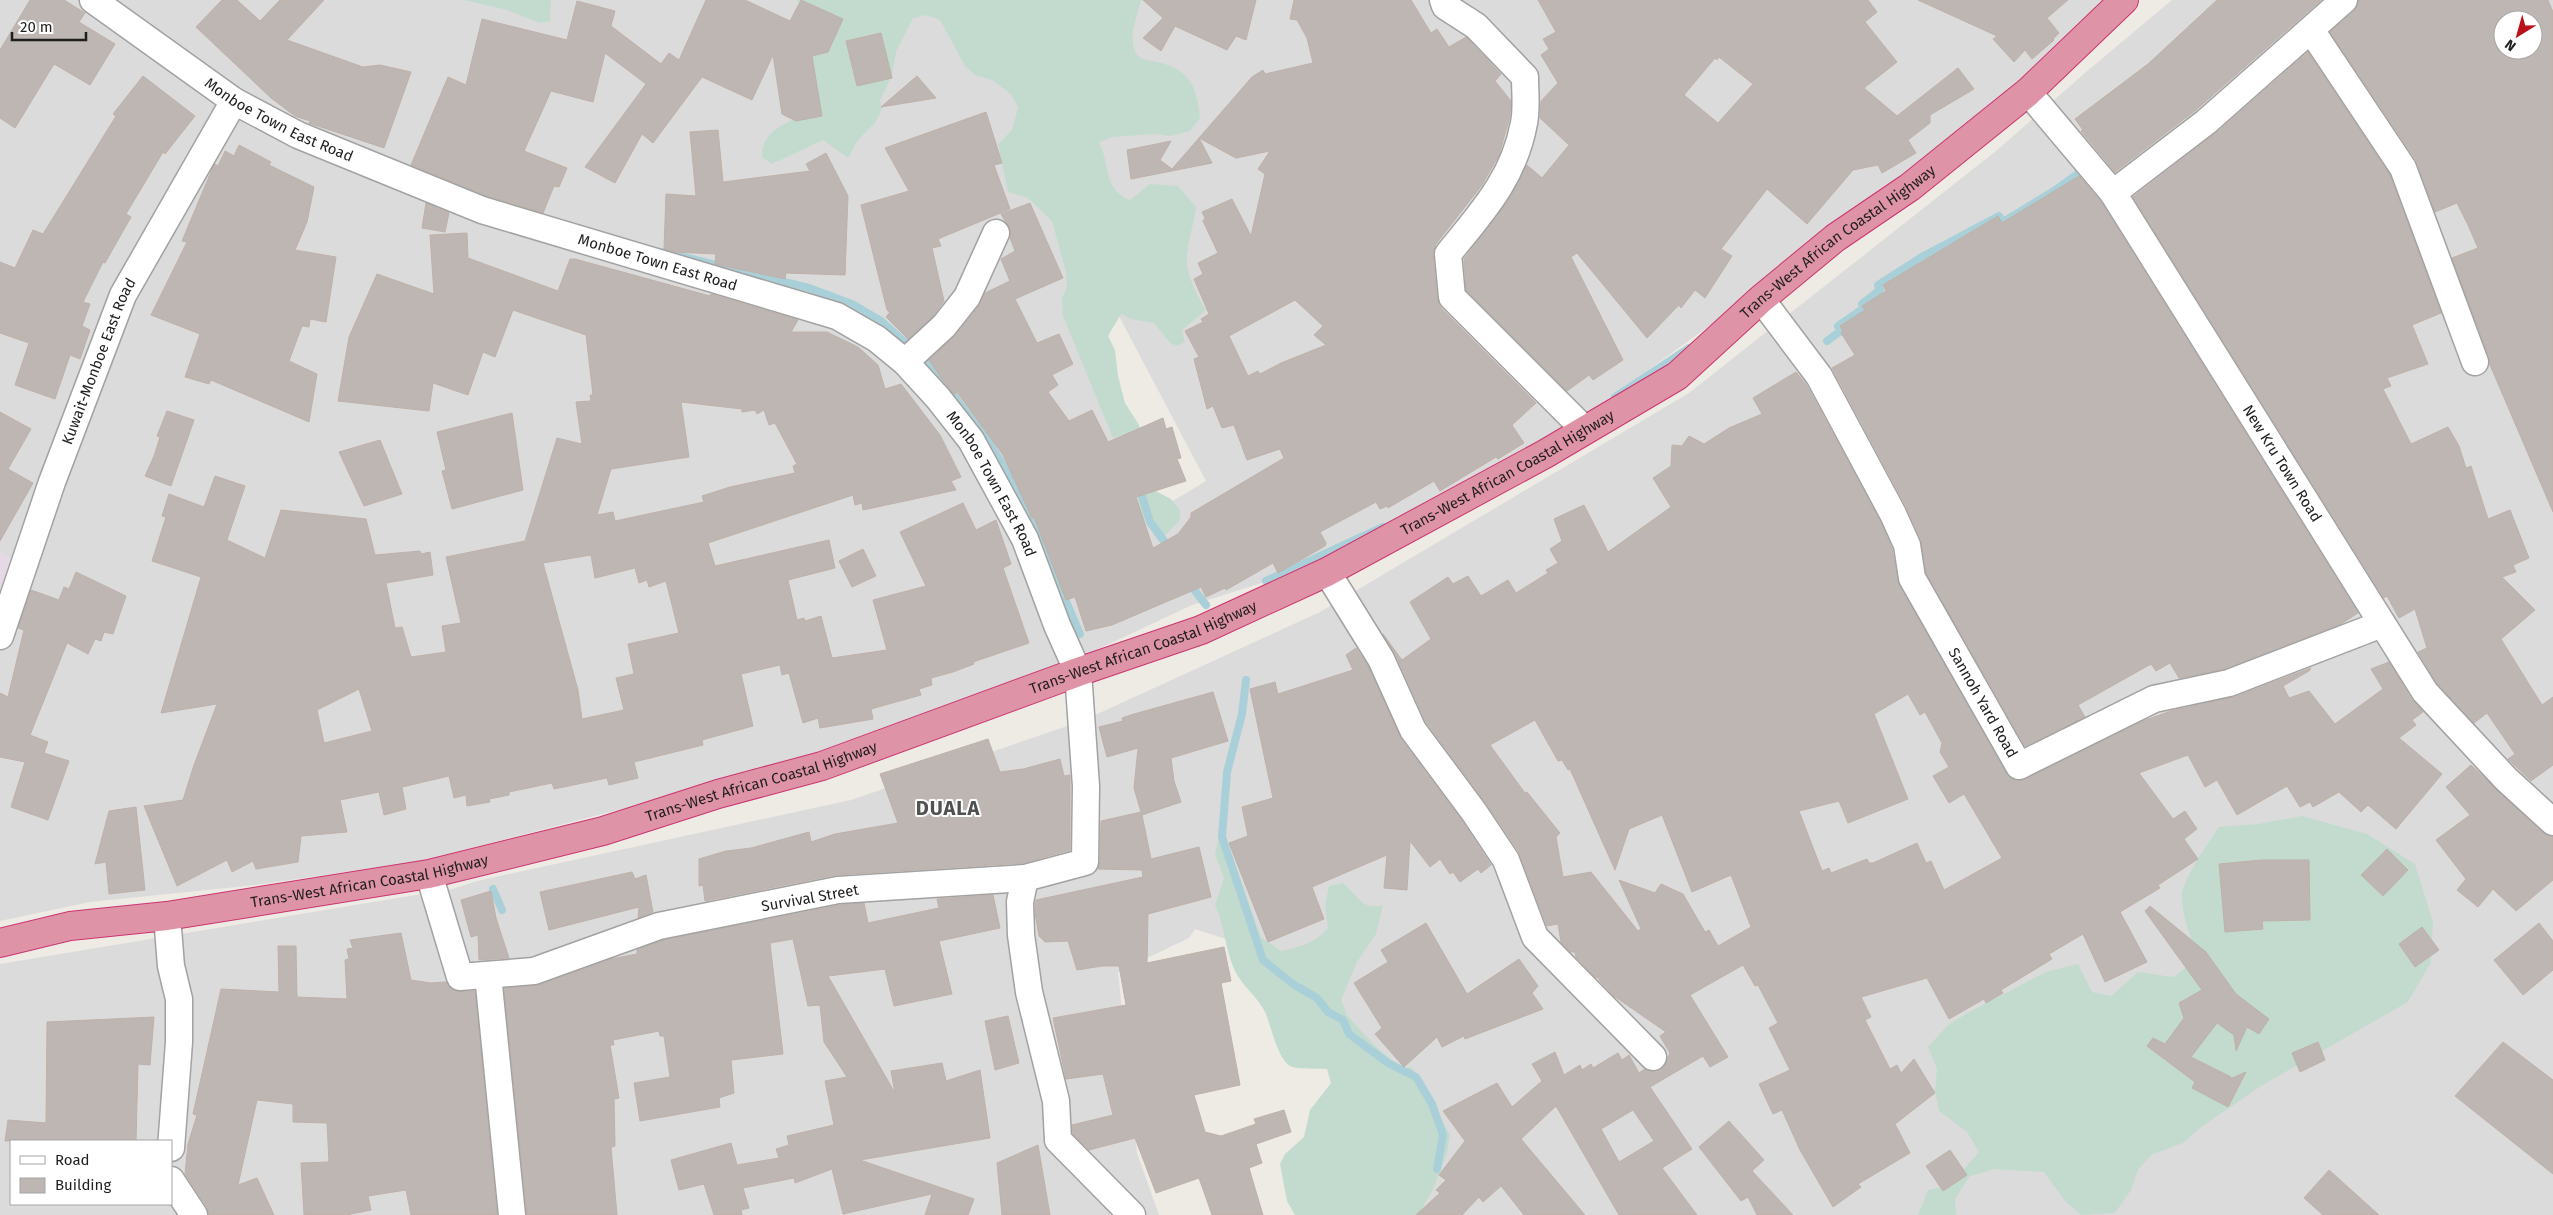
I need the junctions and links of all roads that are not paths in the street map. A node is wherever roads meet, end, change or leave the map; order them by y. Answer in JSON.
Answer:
{"nodes":[{"id":1,"x":93,"y":0,"type":"edge"},
{"id":2,"x":1443,"y":0,"type":"edge"},
{"id":3,"x":2124,"y":0,"type":"edge"},
{"id":4,"x":2344,"y":0,"type":"edge"},
{"id":5,"x":2311,"y":30,"type":"junction"},
{"id":6,"x":2028,"y":92,"type":"junction"},
{"id":7,"x":234,"y":101,"type":"junction"},
{"id":8,"x":2112,"y":193,"type":"junction"},
{"id":9,"x":996,"y":233,"type":"dead end"},
{"id":10,"x":1761,"y":299,"type":"junction"},
{"id":11,"x":905,"y":362,"type":"junction"},
{"id":12,"x":2475,"y":362,"type":"dead end"},
{"id":13,"x":1584,"y":429,"type":"junction"},
{"id":14,"x":1327,"y":572,"type":"junction"},
{"id":15,"x":2382,"y":624,"type":"junction"},
{"id":16,"x":0,"y":636,"type":"edge"},
{"id":17,"x":1078,"y":672,"type":"junction"},
{"id":18,"x":2553,"y":822,"type":"edge"},
{"id":19,"x":429,"y":874,"type":"junction"},
{"id":20,"x":1025,"y":878,"type":"junction"},
{"id":21,"x":167,"y":916,"type":"junction"},
{"id":22,"x":0,"y":943,"type":"edge"},
{"id":23,"x":488,"y":975,"type":"junction"},
{"id":24,"x":1653,"y":1057,"type":"dead end"},
{"id":25,"x":172,"y":1140,"type":"edge"},
{"id":26,"x":172,"y":1182,"type":"edge"},
{"id":27,"x":194,"y":1215,"type":"edge"},
{"id":28,"x":512,"y":1215,"type":"edge"},
{"id":29,"x":1132,"y":1215,"type":"edge"}],
"edges":[{"from":1,"to":7,"type":"street","name":"Monboe Town East Road"},
{"from":2,"to":13,"type":"street"},
{"from":3,"to":6,"type":"highway","name":"Trans-West African Coastal Highway"},
{"from":4,"to":5,"type":"street"},
{"from":5,"to":8,"type":"street"},
{"from":5,"to":12,"type":"street"},
{"from":6,"to":8,"type":"street","name":"New Kru Town Road"},
{"from":6,"to":10,"type":"highway","name":"Trans-West African Coastal Highway"},
{"from":7,"to":11,"type":"street","name":"Monboe Town East Road"},
{"from":7,"to":16,"type":"street","name":"Kuwait-Monboe East Road"},
{"from":8,"to":15,"type":"street","name":"New Kru Town Road"},
{"from":9,"to":11,"type":"street"},
{"from":10,"to":13,"type":"highway","name":"Trans-West African Coastal Highway"},
{"from":10,"to":15,"type":"street","name":"Sannoh Yard Road"},
{"from":11,"to":17,"type":"street","name":"Monboe Town East Road"},
{"from":13,"to":14,"type":"highway","name":"Trans-West African Coastal Highway"},
{"from":14,"to":17,"type":"highway","name":"Trans-West African Coastal Highway"},
{"from":14,"to":24,"type":"street"},
{"from":15,"to":18,"type":"street","name":"New Kru Town Road"},
{"from":17,"to":19,"type":"highway","name":"Trans-West African Coastal Highway"},
{"from":17,"to":20,"type":"street","name":"Survival Street"},
{"from":19,"to":21,"type":"highway","name":"Trans-West African Coastal Highway"},
{"from":19,"to":23,"type":"street","name":"Survival Street"},
{"from":20,"to":23,"type":"street","name":"Survival Street"},
{"from":20,"to":29,"type":"street"},
{"from":21,"to":22,"type":"highway","name":"Trans-West African Coastal Highway"},
{"from":21,"to":25,"type":"street"},
{"from":23,"to":28,"type":"street"},
{"from":26,"to":27,"type":"street"}]}
